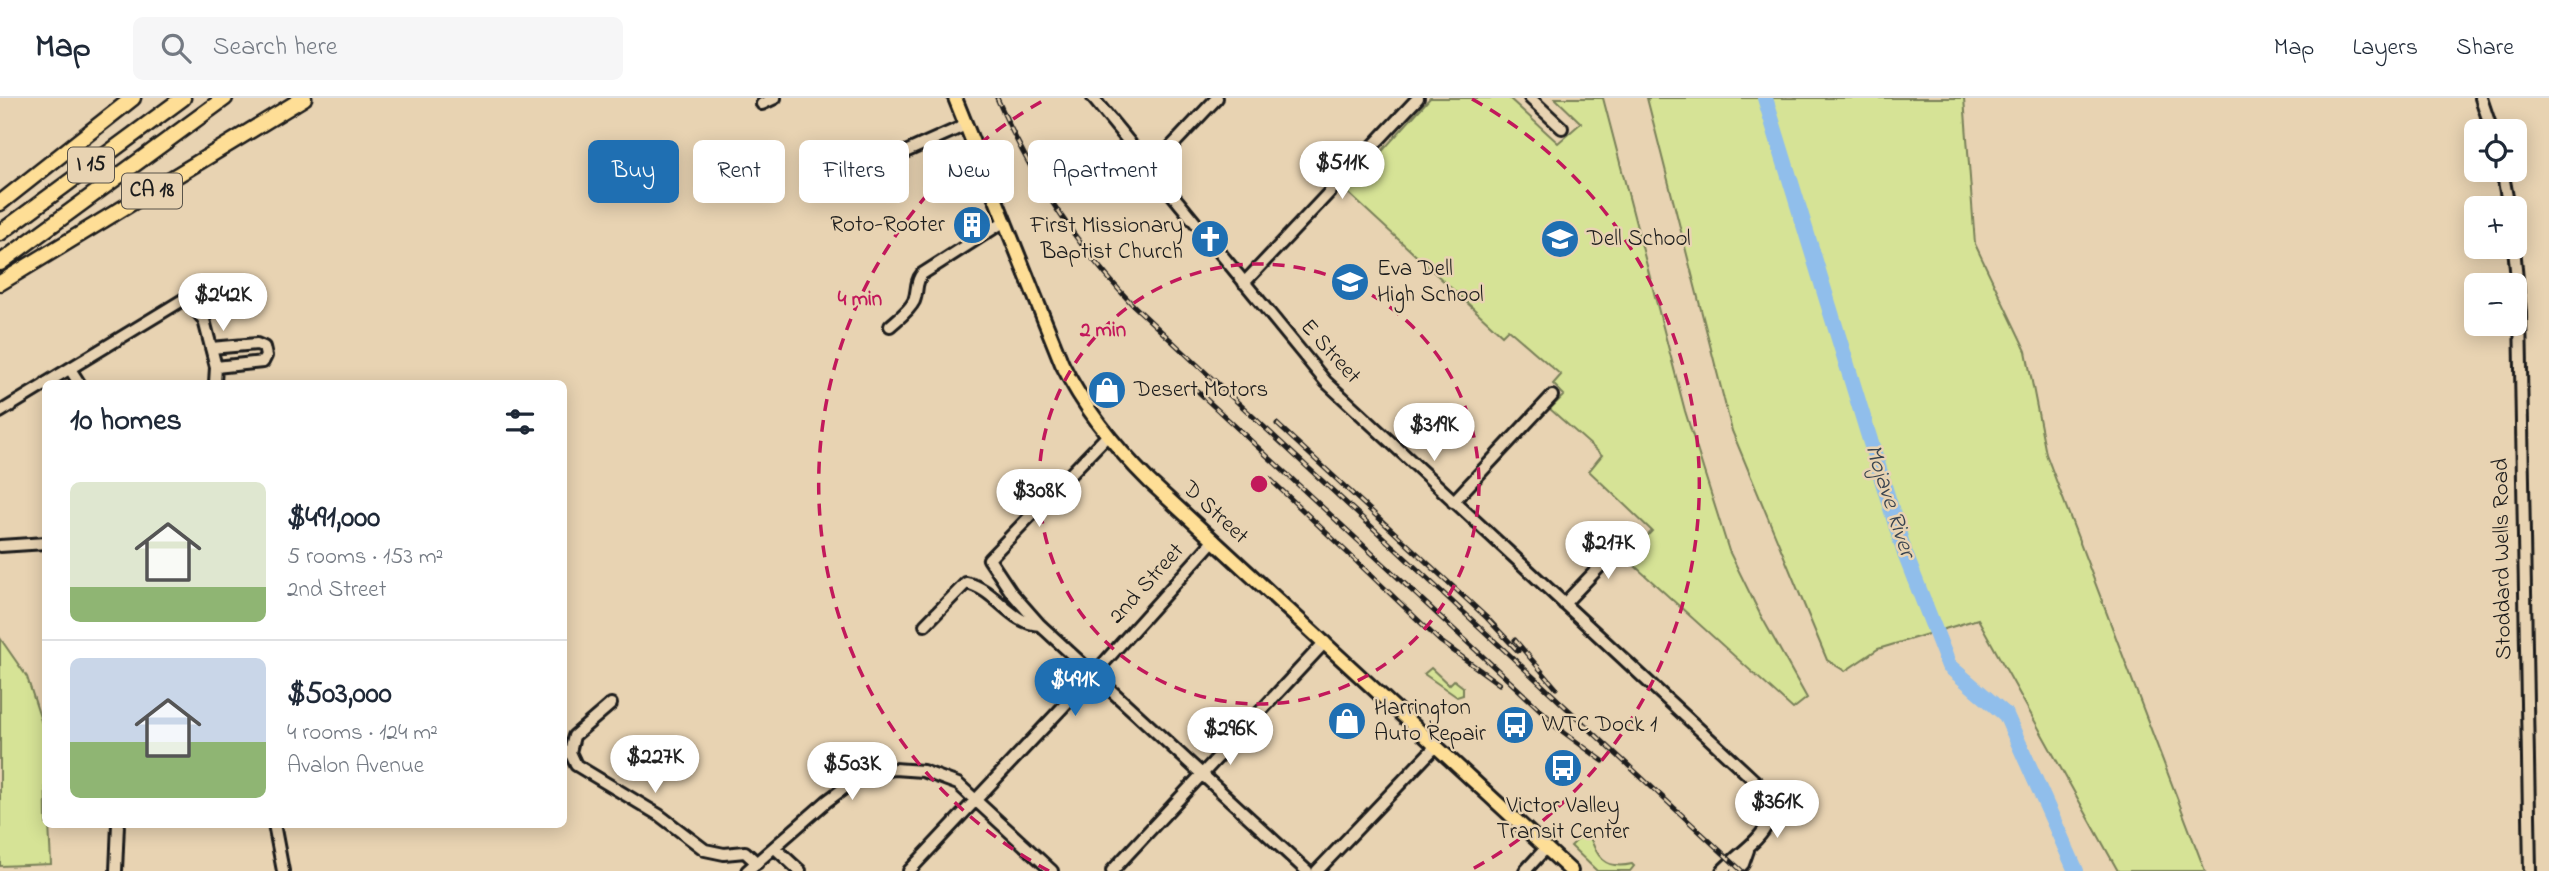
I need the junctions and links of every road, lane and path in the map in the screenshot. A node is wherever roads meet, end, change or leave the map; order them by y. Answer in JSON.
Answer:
{"nodes":[{"id":1,"x":133,"y":98,"type":"edge"},
{"id":2,"x":183,"y":98,"type":"edge"},
{"id":3,"x":225,"y":98,"type":"edge"},
{"id":4,"x":304,"y":98,"type":"edge"},
{"id":5,"x":775,"y":98,"type":"edge"},
{"id":6,"x":955,"y":98,"type":"edge"},
{"id":7,"x":1093,"y":98,"type":"edge"},
{"id":8,"x":1216,"y":98,"type":"edge"},
{"id":9,"x":1418,"y":98,"type":"edge"},
{"id":10,"x":1530,"y":98,"type":"edge"},
{"id":11,"x":2482,"y":98,"type":"edge"},
{"id":12,"x":762,"y":104,"type":"dead end"},
{"id":13,"x":2488,"y":119,"type":"edge"},
{"id":14,"x":966,"y":125,"type":"junction"},
{"id":15,"x":1562,"y":128,"type":"dead end"},
{"id":16,"x":1128,"y":140,"type":"edge"},
{"id":17,"x":1178,"y":140,"type":"edge"},
{"id":18,"x":909,"y":150,"type":"edge"},
{"id":19,"x":0,"y":203,"type":"edge"},
{"id":20,"x":1179,"y":203,"type":"edge"},
{"id":21,"x":1005,"y":222,"type":"junction"},
{"id":22,"x":0,"y":233,"type":"edge"},
{"id":23,"x":2515,"y":259,"type":"edge"},
{"id":24,"x":0,"y":263,"type":"edge"},
{"id":25,"x":0,"y":283,"type":"edge"},
{"id":26,"x":1244,"y":283,"type":"junction"},
{"id":27,"x":890,"y":326,"type":"dead end"},
{"id":28,"x":211,"y":348,"type":"junction"},
{"id":29,"x":216,"y":367,"type":"junction"},
{"id":30,"x":70,"y":369,"type":"junction"},
{"id":31,"x":53,"y":380,"type":"edge"},
{"id":32,"x":77,"y":380,"type":"edge"},
{"id":33,"x":215,"y":380,"type":"edge"},
{"id":34,"x":42,"y":387,"type":"edge"},
{"id":35,"x":1552,"y":396,"type":"dead end"},
{"id":36,"x":0,"y":412,"type":"edge"},
{"id":37,"x":1107,"y":436,"type":"junction"},
{"id":38,"x":1453,"y":502,"type":"junction"},
{"id":39,"x":1629,"y":536,"type":"dead end"},
{"id":40,"x":1214,"y":540,"type":"junction"},
{"id":41,"x":42,"y":543,"type":"edge"},
{"id":42,"x":0,"y":546,"type":"edge"},
{"id":43,"x":1564,"y":604,"type":"junction"},
{"id":44,"x":925,"y":625,"type":"dead end"},
{"id":45,"x":1040,"y":625,"type":"junction"},
{"id":46,"x":1325,"y":642,"type":"junction"},
{"id":47,"x":1093,"y":675,"type":"junction"},
{"id":48,"x":611,"y":705,"type":"dead end"},
{"id":49,"x":1436,"y":746,"type":"junction"},
{"id":50,"x":1202,"y":775,"type":"junction"},
{"id":51,"x":976,"y":800,"type":"junction"},
{"id":52,"x":118,"y":828,"type":"edge"},
{"id":53,"x":275,"y":828,"type":"edge"},
{"id":54,"x":775,"y":848,"type":"junction"},
{"id":55,"x":1546,"y":848,"type":"junction"},
{"id":56,"x":1748,"y":850,"type":"junction"},
{"id":57,"x":757,"y":863,"type":"junction"},
{"id":58,"x":116,"y":871,"type":"edge"},
{"id":59,"x":283,"y":871,"type":"edge"},
{"id":60,"x":747,"y":871,"type":"edge"},
{"id":61,"x":800,"y":871,"type":"edge"},
{"id":62,"x":909,"y":871,"type":"edge"},
{"id":63,"x":1052,"y":871,"type":"edge"},
{"id":64,"x":1112,"y":871,"type":"edge"},
{"id":65,"x":1307,"y":871,"type":"edge"},
{"id":66,"x":1317,"y":871,"type":"edge"},
{"id":67,"x":1525,"y":871,"type":"edge"},
{"id":68,"x":1571,"y":871,"type":"edge"},
{"id":69,"x":1722,"y":871,"type":"edge"},
{"id":70,"x":1736,"y":871,"type":"edge"},
{"id":71,"x":2530,"y":871,"type":"edge"}],
"edges":[{"from":1,"to":19,"type":"highway"},
{"from":2,"to":22,"type":"highway","number":"I 15"},
{"from":3,"to":24,"type":"highway","number":"I 15"},
{"from":4,"to":25,"type":"highway","number":"CA 18"},
{"from":5,"to":12,"type":"street"},
{"from":6,"to":14,"type":"main road","name":"D Street"},
{"from":7,"to":16,"type":"street","name":"E Street"},
{"from":8,"to":17,"type":"street"},
{"from":9,"to":26,"type":"street"},
{"from":10,"to":15,"type":"street"},
{"from":11,"to":13,"type":"street"},
{"from":14,"to":18,"type":"street"},
{"from":14,"to":21,"type":"main road","name":"D Street"},
{"from":20,"to":26,"type":"street","name":"E Street"},
{"from":21,"to":27,"type":"street"},
{"from":21,"to":37,"type":"main road","name":"D Street"},
{"from":23,"to":71,"type":"street","name":"Stoddard Wells Road"},
{"from":26,"to":38,"type":"street","name":"E Street"},
{"from":28,"to":29,"type":"street"},
{"from":28,"to":29,"type":"street"},
{"from":28,"to":30,"type":"street"},
{"from":29,"to":33,"type":"street"},
{"from":30,"to":31,"type":"street"},
{"from":30,"to":32,"type":"street"},
{"from":34,"to":36,"type":"street"},
{"from":35,"to":38,"type":"street"},
{"from":37,"to":40,"type":"main road","name":"D Street"},
{"from":37,"to":45,"type":"street"},
{"from":38,"to":43,"type":"street","name":"E Street"},
{"from":39,"to":43,"type":"street"},
{"from":40,"to":46,"type":"main road","name":"D Street"},
{"from":40,"to":47,"type":"street","name":"2nd Street"},
{"from":41,"to":42,"type":"street"},
{"from":43,"to":56,"type":"street","name":"E Street"},
{"from":44,"to":45,"type":"street"},
{"from":45,"to":47,"type":"street"},
{"from":46,"to":49,"type":"main road","name":"D Street"},
{"from":46,"to":50,"type":"street"},
{"from":47,"to":50,"type":"street"},
{"from":47,"to":51,"type":"street","name":"2nd Street"},
{"from":48,"to":57,"type":"street"},
{"from":49,"to":55,"type":"main road","name":"D Street"},
{"from":49,"to":66,"type":"street"},
{"from":50,"to":64,"type":"street"},
{"from":50,"to":65,"type":"street"},
{"from":51,"to":54,"type":"street"},
{"from":51,"to":62,"type":"street","name":"2nd Street"},
{"from":51,"to":63,"type":"street"},
{"from":52,"to":58,"type":"street"},
{"from":53,"to":59,"type":"street"},
{"from":54,"to":57,"type":"street"},
{"from":54,"to":61,"type":"street"},
{"from":55,"to":67,"type":"street"},
{"from":55,"to":68,"type":"main road","name":"D Street"},
{"from":56,"to":69,"type":"street"},
{"from":56,"to":70,"type":"street"},
{"from":57,"to":60,"type":"street"}]}
